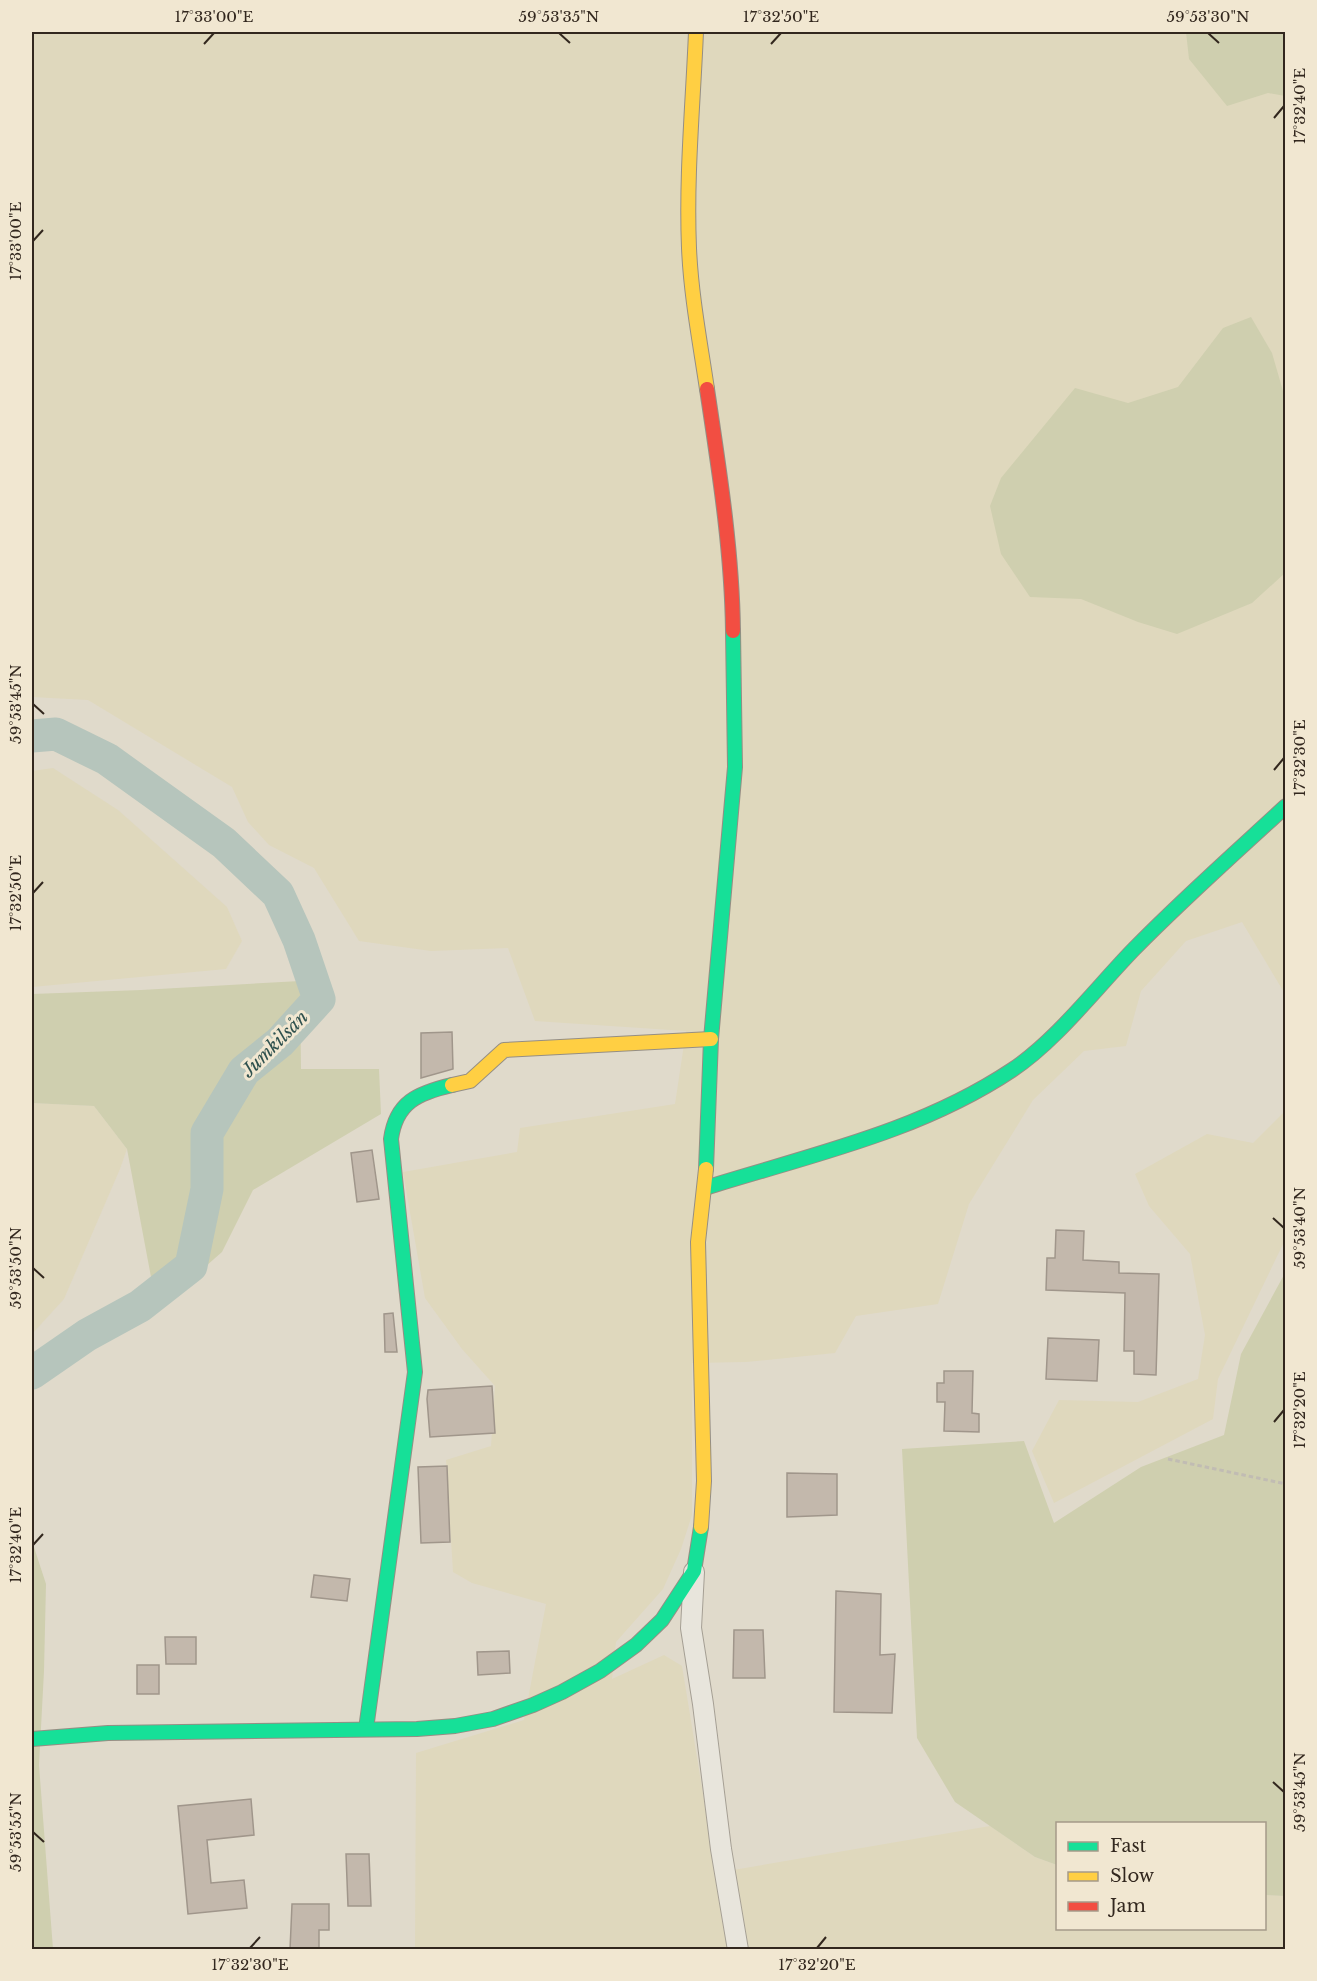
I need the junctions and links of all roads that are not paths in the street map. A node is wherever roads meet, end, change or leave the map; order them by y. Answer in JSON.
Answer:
{"nodes":[{"id":1,"x":696,"y":32,"type":"edge"},
{"id":2,"x":1286,"y":806,"type":"edge"},
{"id":3,"x":711,"y":1039,"type":"junction"},
{"id":4,"x":705,"y":1188,"type":"junction"},
{"id":5,"x":694,"y":1570,"type":"junction"},
{"id":6,"x":366,"y":1729,"type":"junction"},
{"id":7,"x":38,"y":1738,"type":"edge"},
{"id":8,"x":738,"y":1950,"type":"edge"}],
"edges":[{"from":1,"to":3,"type":"street"},
{"from":2,"to":4,"type":"street"},
{"from":3,"to":4,"type":"street"},
{"from":3,"to":6,"type":"street"},
{"from":4,"to":5,"type":"street"},
{"from":5,"to":6,"type":"street"},
{"from":5,"to":8,"type":"street"},
{"from":6,"to":7,"type":"street"}]}
